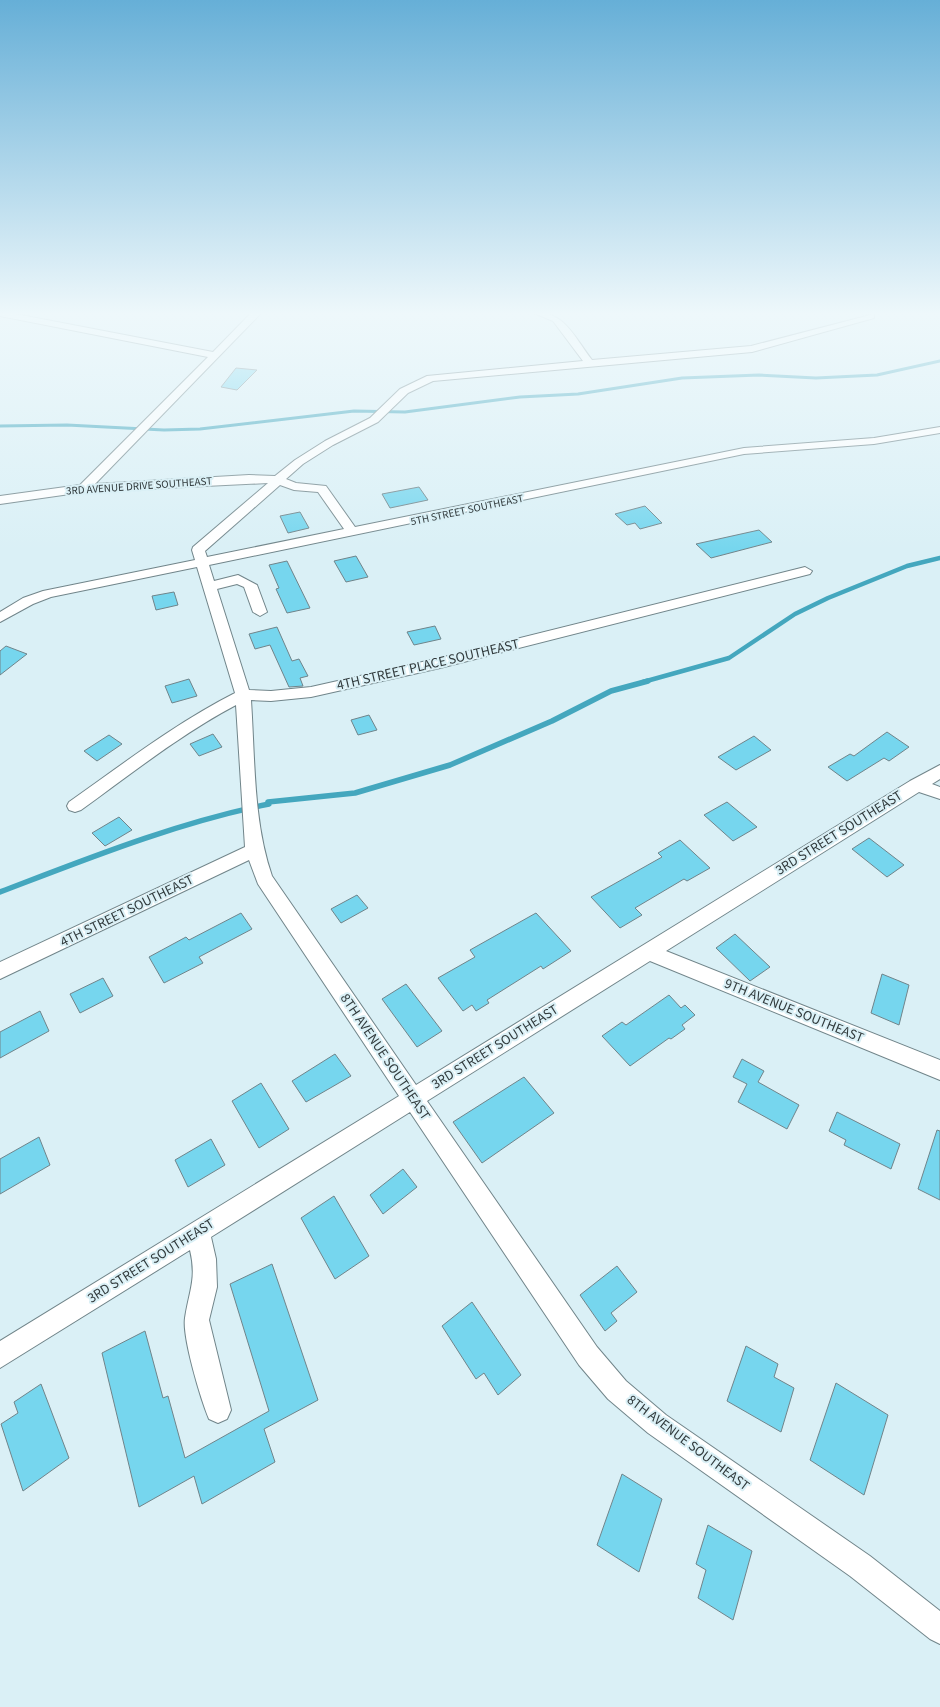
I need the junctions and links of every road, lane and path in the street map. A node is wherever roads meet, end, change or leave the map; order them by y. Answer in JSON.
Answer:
{"nodes":[{"id":1,"x":179,"y":391,"type":"edge"},
{"id":2,"x":405,"y":391,"type":"edge"},
{"id":3,"x":940,"y":430,"type":"edge"},
{"id":4,"x":278,"y":480,"type":"junction"},
{"id":5,"x":84,"y":488,"type":"junction"},
{"id":6,"x":0,"y":500,"type":"edge"},
{"id":7,"x":353,"y":533,"type":"junction"},
{"id":8,"x":202,"y":562,"type":"junction"},
{"id":9,"x":806,"y":571,"type":"dead end"},
{"id":10,"x":209,"y":586,"type":"junction"},
{"id":11,"x":260,"y":612,"type":"dead end"},
{"id":12,"x":0,"y":618,"type":"edge"},
{"id":13,"x":243,"y":696,"type":"junction"},
{"id":14,"x":940,"y":771,"type":"edge"},
{"id":15,"x":916,"y":785,"type":"junction"},
{"id":16,"x":940,"y":793,"type":"edge"},
{"id":17,"x":76,"y":806,"type":"dead end"},
{"id":18,"x":254,"y":850,"type":"junction"},
{"id":19,"x":648,"y":952,"type":"junction"},
{"id":20,"x":0,"y":971,"type":"edge"},
{"id":21,"x":940,"y":1070,"type":"edge"},
{"id":22,"x":413,"y":1098,"type":"junction"},
{"id":23,"x":198,"y":1232,"type":"junction"},
{"id":24,"x":0,"y":1355,"type":"edge"},
{"id":25,"x":218,"y":1410,"type":"dead end"},
{"id":26,"x":940,"y":1629,"type":"edge"}],
"edges":[{"from":1,"to":5,"type":"street"},
{"from":2,"to":4,"type":"street"},
{"from":3,"to":7,"type":"street","name":"5TH STREET SOUTHEAST"},
{"from":4,"to":5,"type":"street","name":"3RD AVENUE DRIVE SOUTHEAST"},
{"from":4,"to":7,"type":"street","name":"3RD AVENUE DRIVE SOUTHEAST"},
{"from":4,"to":8,"type":"street"},
{"from":5,"to":6,"type":"street","name":"3RD AVENUE DRIVE SOUTHEAST"},
{"from":7,"to":8,"type":"street","name":"5TH STREET SOUTHEAST"},
{"from":8,"to":10,"type":"street","name":"8TH AVENUE SOUTHEAST"},
{"from":8,"to":12,"type":"street","name":"5TH STREET SOUTHEAST"},
{"from":9,"to":13,"type":"street","name":"4TH STREET PLACE SOUTHEAST"},
{"from":10,"to":11,"type":"street"},
{"from":10,"to":13,"type":"street","name":"8TH AVENUE SOUTHEAST"},
{"from":13,"to":17,"type":"street","name":"4TH STREET PLACE SOUTHEAST"},
{"from":13,"to":18,"type":"street","name":"8TH AVENUE SOUTHEAST"},
{"from":14,"to":15,"type":"street","name":"3RD STREET SOUTHEAST"},
{"from":15,"to":16,"type":"street"},
{"from":15,"to":19,"type":"street","name":"3RD STREET SOUTHEAST"},
{"from":18,"to":20,"type":"street","name":"4TH STREET SOUTHEAST"},
{"from":18,"to":22,"type":"street","name":"8TH AVENUE SOUTHEAST"},
{"from":19,"to":21,"type":"street","name":"9TH AVENUE SOUTHEAST"},
{"from":19,"to":22,"type":"street","name":"3RD STREET SOUTHEAST"},
{"from":22,"to":23,"type":"street","name":"3RD STREET SOUTHEAST"},
{"from":22,"to":26,"type":"street","name":"8TH AVENUE SOUTHEAST"},
{"from":23,"to":24,"type":"street","name":"3RD STREET SOUTHEAST"},
{"from":23,"to":25,"type":"street"}]}
